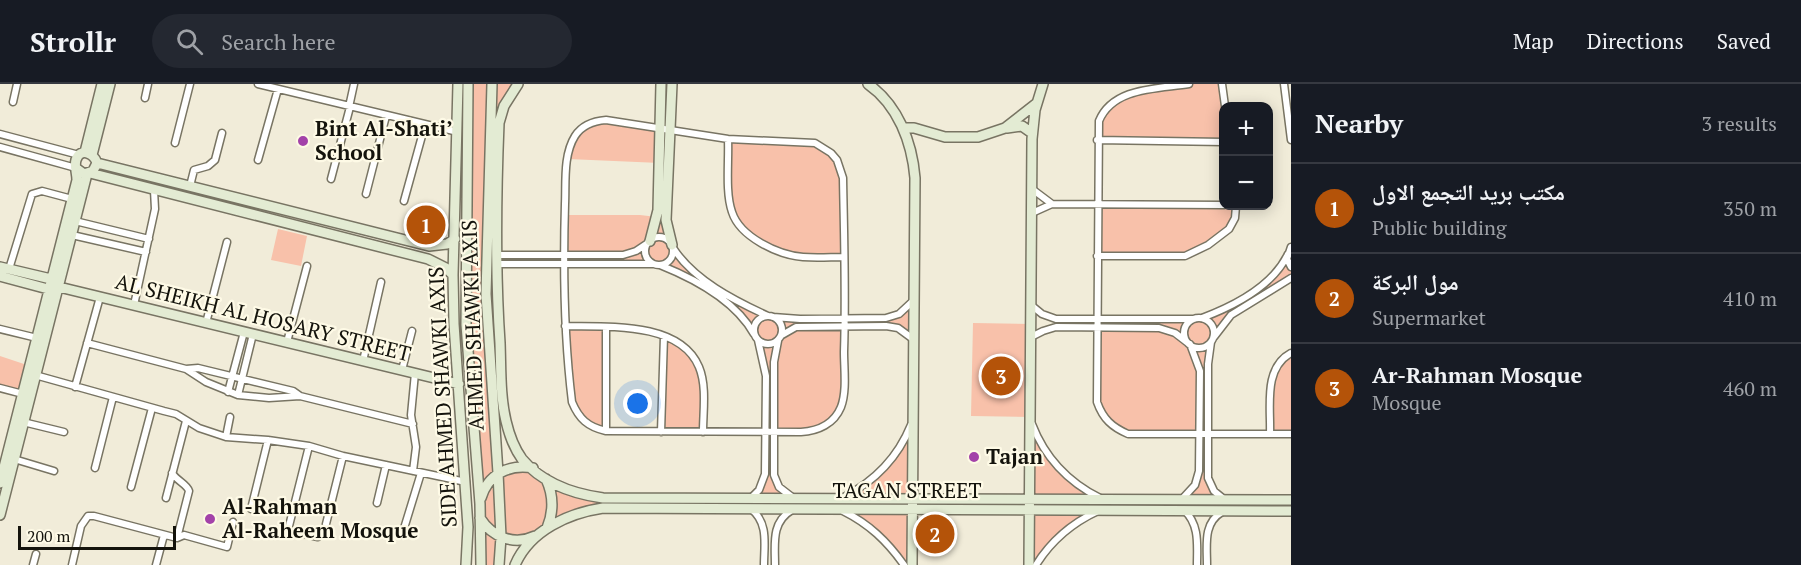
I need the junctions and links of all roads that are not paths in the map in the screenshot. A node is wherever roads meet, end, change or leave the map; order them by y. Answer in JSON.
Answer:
{"nodes":[{"id":1,"x":17,"y":84,"type":"edge"},
{"id":2,"x":102,"y":84,"type":"edge"},
{"id":3,"x":110,"y":84,"type":"edge"},
{"id":4,"x":148,"y":84,"type":"edge"},
{"id":5,"x":190,"y":84,"type":"edge"},
{"id":6,"x":258,"y":84,"type":"edge"},
{"id":7,"x":354,"y":84,"type":"edge"},
{"id":8,"x":447,"y":84,"type":"edge"},
{"id":9,"x":468,"y":84,"type":"edge"},
{"id":10,"x":492,"y":84,"type":"edge"},
{"id":11,"x":518,"y":84,"type":"edge"},
{"id":12,"x":661,"y":84,"type":"edge"},
{"id":13,"x":672,"y":84,"type":"edge"},
{"id":14,"x":868,"y":84,"type":"edge"},
{"id":15,"x":1044,"y":84,"type":"edge"},
{"id":16,"x":1189,"y":84,"type":"edge"},
{"id":17,"x":1222,"y":84,"type":"edge"},
{"id":18,"x":1284,"y":84,"type":"edge"},
{"id":19,"x":458,"y":86,"type":"edge"},
{"id":20,"x":279,"y":89,"type":"junction"},
{"id":21,"x":145,"y":98,"type":"dead end"},
{"id":22,"x":13,"y":102,"type":"dead end"},
{"id":23,"x":1224,"y":102,"type":"edge"},
{"id":24,"x":1037,"y":103,"type":"junction"},
{"id":25,"x":349,"y":107,"type":"junction"},
{"id":26,"x":386,"y":116,"type":"junction"},
{"id":27,"x":425,"y":125,"type":"junction"},
{"id":28,"x":665,"y":128,"type":"junction"},
{"id":29,"x":903,"y":128,"type":"junction"},
{"id":30,"x":1005,"y":128,"type":"junction"},
{"id":31,"x":458,"y":132,"type":"junction"},
{"id":32,"x":222,"y":133,"type":"dead end"},
{"id":33,"x":1032,"y":133,"type":"junction"},
{"id":34,"x":0,"y":134,"type":"edge"},
{"id":35,"x":728,"y":139,"type":"junction"},
{"id":36,"x":1097,"y":140,"type":"junction"},
{"id":37,"x":1291,"y":140,"type":"edge"},
{"id":38,"x":1219,"y":142,"type":"edge"},
{"id":39,"x":175,"y":143,"type":"dead end"},
{"id":40,"x":0,"y":147,"type":"edge"},
{"id":41,"x":88,"y":156,"type":"junction"},
{"id":42,"x":258,"y":160,"type":"dead end"},
{"id":43,"x":76,"y":168,"type":"junction"},
{"id":44,"x":88,"y":174,"type":"junction"},
{"id":45,"x":149,"y":176,"type":"junction"},
{"id":46,"x":331,"y":179,"type":"dead end"},
{"id":47,"x":190,"y":186,"type":"junction"},
{"id":48,"x":492,"y":188,"type":"junction"},
{"id":49,"x":150,"y":189,"type":"junction"},
{"id":50,"x":1032,"y":189,"type":"junction"},
{"id":51,"x":366,"y":194,"type":"dead end"},
{"id":52,"x":72,"y":199,"type":"junction"},
{"id":53,"x":404,"y":201,"type":"dead end"},
{"id":54,"x":1052,"y":204,"type":"junction"},
{"id":55,"x":1097,"y":204,"type":"junction"},
{"id":56,"x":1219,"y":205,"type":"edge"},
{"id":57,"x":1236,"y":210,"type":"edge"},
{"id":58,"x":1032,"y":213,"type":"junction"},
{"id":59,"x":456,"y":214,"type":"junction"},
{"id":60,"x":466,"y":214,"type":"junction"},
{"id":61,"x":75,"y":221,"type":"junction"},
{"id":62,"x":72,"y":235,"type":"junction"},
{"id":63,"x":149,"y":239,"type":"junction"},
{"id":64,"x":399,"y":239,"type":"junction"},
{"id":65,"x":455,"y":239,"type":"junction"},
{"id":66,"x":227,"y":242,"type":"dead end"},
{"id":67,"x":649,"y":242,"type":"junction"},
{"id":68,"x":672,"y":246,"type":"junction"},
{"id":69,"x":396,"y":251,"type":"junction"},
{"id":70,"x":1289,"y":251,"type":"edge"},
{"id":71,"x":146,"y":252,"type":"junction"},
{"id":72,"x":563,"y":255,"type":"junction"},
{"id":73,"x":1097,"y":256,"type":"junction"},
{"id":74,"x":844,"y":257,"type":"junction"},
{"id":75,"x":497,"y":260,"type":"junction"},
{"id":76,"x":563,"y":264,"type":"junction"},
{"id":77,"x":656,"y":264,"type":"junction"},
{"id":78,"x":307,"y":266,"type":"dead end"},
{"id":79,"x":1291,"y":267,"type":"edge"},
{"id":80,"x":4,"y":268,"type":"edge"},
{"id":81,"x":453,"y":275,"type":"junction"},
{"id":82,"x":0,"y":276,"type":"edge"},
{"id":83,"x":1291,"y":278,"type":"edge"},
{"id":84,"x":381,"y":282,"type":"dead end"},
{"id":85,"x":50,"y":284,"type":"junction"},
{"id":86,"x":58,"y":286,"type":"junction"},
{"id":87,"x":100,"y":297,"type":"junction"},
{"id":88,"x":914,"y":301,"type":"junction"},
{"id":89,"x":134,"y":305,"type":"junction"},
{"id":90,"x":1031,"y":305,"type":"junction"},
{"id":91,"x":770,"y":316,"type":"junction"},
{"id":92,"x":1202,"y":318,"type":"junction"},
{"id":93,"x":1096,"y":319,"type":"junction"},
{"id":94,"x":1194,"y":319,"type":"junction"},
{"id":95,"x":207,"y":322,"type":"junction"},
{"id":96,"x":845,"y":322,"type":"junction"},
{"id":97,"x":565,"y":326,"type":"junction"},
{"id":98,"x":606,"y":327,"type":"junction"},
{"id":99,"x":1096,"y":327,"type":"junction"},
{"id":100,"x":0,"y":329,"type":"edge"},
{"id":101,"x":412,"y":331,"type":"dead end"},
{"id":102,"x":248,"y":333,"type":"junction"},
{"id":103,"x":664,"y":336,"type":"junction"},
{"id":104,"x":756,"y":337,"type":"junction"},
{"id":105,"x":1031,"y":337,"type":"junction"},
{"id":106,"x":37,"y":338,"type":"junction"},
{"id":107,"x":780,"y":338,"type":"junction"},
{"id":108,"x":913,"y":339,"type":"junction"},
{"id":109,"x":1212,"y":340,"type":"junction"},
{"id":110,"x":287,"y":342,"type":"junction"},
{"id":111,"x":87,"y":344,"type":"junction"},
{"id":112,"x":1189,"y":344,"type":"junction"},
{"id":113,"x":1291,"y":353,"type":"edge"},
{"id":114,"x":363,"y":361,"type":"junction"},
{"id":115,"x":186,"y":369,"type":"junction"},
{"id":116,"x":402,"y":370,"type":"junction"},
{"id":117,"x":415,"y":373,"type":"junction"},
{"id":118,"x":35,"y":375,"type":"junction"},
{"id":119,"x":232,"y":377,"type":"junction"},
{"id":120,"x":242,"y":379,"type":"junction"},
{"id":121,"x":459,"y":384,"type":"junction"},
{"id":122,"x":75,"y":387,"type":"junction"},
{"id":123,"x":0,"y":388,"type":"edge"},
{"id":124,"x":228,"y":392,"type":"junction"},
{"id":125,"x":23,"y":394,"type":"junction"},
{"id":126,"x":238,"y":395,"type":"junction"},
{"id":127,"x":300,"y":396,"type":"junction"},
{"id":128,"x":113,"y":397,"type":"junction"},
{"id":129,"x":152,"y":408,"type":"junction"},
{"id":130,"x":230,"y":417,"type":"dead end"},
{"id":131,"x":1030,"y":417,"type":"junction"},
{"id":132,"x":186,"y":421,"type":"junction"},
{"id":133,"x":24,"y":422,"type":"junction"},
{"id":134,"x":913,"y":422,"type":"junction"},
{"id":135,"x":413,"y":424,"type":"junction"},
{"id":136,"x":606,"y":431,"type":"junction"},
{"id":137,"x":64,"y":432,"type":"dead end"},
{"id":138,"x":661,"y":432,"type":"junction"},
{"id":139,"x":703,"y":432,"type":"junction"},
{"id":140,"x":765,"y":432,"type":"junction"},
{"id":141,"x":775,"y":432,"type":"junction"},
{"id":142,"x":1270,"y":434,"type":"junction"},
{"id":143,"x":1291,"y":434,"type":"edge"},
{"id":144,"x":1199,"y":435,"type":"junction"},
{"id":145,"x":1208,"y":435,"type":"junction"},
{"id":146,"x":226,"y":437,"type":"junction"},
{"id":147,"x":268,"y":440,"type":"junction"},
{"id":148,"x":309,"y":446,"type":"junction"},
{"id":149,"x":343,"y":456,"type":"junction"},
{"id":150,"x":14,"y":459,"type":"junction"},
{"id":151,"x":386,"y":465,"type":"junction"},
{"id":152,"x":95,"y":468,"type":"dead end"},
{"id":153,"x":532,"y":468,"type":"junction"},
{"id":154,"x":54,"y":471,"type":"dead end"},
{"id":155,"x":413,"y":471,"type":"junction"},
{"id":156,"x":421,"y":472,"type":"junction"},
{"id":157,"x":172,"y":473,"type":"junction"},
{"id":158,"x":498,"y":473,"type":"junction"},
{"id":159,"x":546,"y":479,"type":"junction"},
{"id":160,"x":466,"y":482,"type":"junction"},
{"id":161,"x":0,"y":483,"type":"edge"},
{"id":162,"x":131,"y":487,"type":"dead end"},
{"id":163,"x":166,"y":498,"type":"dead end"},
{"id":164,"x":825,"y":498,"type":"junction"},
{"id":165,"x":840,"y":499,"type":"junction"},
{"id":166,"x":1104,"y":499,"type":"junction"},
{"id":167,"x":1180,"y":500,"type":"junction"},
{"id":168,"x":1291,"y":500,"type":"edge"},
{"id":169,"x":377,"y":503,"type":"dead end"},
{"id":170,"x":619,"y":503,"type":"junction"},
{"id":171,"x":751,"y":503,"type":"junction"},
{"id":172,"x":480,"y":504,"type":"junction"},
{"id":173,"x":795,"y":504,"type":"junction"},
{"id":174,"x":911,"y":504,"type":"junction"},
{"id":175,"x":1030,"y":504,"type":"junction"},
{"id":176,"x":1144,"y":505,"type":"junction"},
{"id":177,"x":1225,"y":505,"type":"junction"},
{"id":178,"x":251,"y":508,"type":"dead end"},
{"id":179,"x":825,"y":509,"type":"junction"},
{"id":180,"x":840,"y":509,"type":"junction"},
{"id":181,"x":1100,"y":510,"type":"junction"},
{"id":182,"x":1184,"y":510,"type":"junction"},
{"id":183,"x":1291,"y":510,"type":"edge"},
{"id":184,"x":0,"y":515,"type":"edge"},
{"id":185,"x":480,"y":518,"type":"junction"},
{"id":186,"x":233,"y":522,"type":"dead end"},
{"id":187,"x":326,"y":524,"type":"dead end"},
{"id":188,"x":544,"y":531,"type":"junction"},
{"id":189,"x":164,"y":535,"type":"junction"},
{"id":190,"x":402,"y":535,"type":"dead end"},
{"id":191,"x":318,"y":537,"type":"dead end"},
{"id":192,"x":501,"y":537,"type":"junction"},
{"id":193,"x":177,"y":538,"type":"junction"},
{"id":194,"x":36,"y":554,"type":"dead end"},
{"id":195,"x":33,"y":565,"type":"edge"},
{"id":196,"x":72,"y":565,"type":"edge"},
{"id":197,"x":156,"y":565,"type":"edge"},
{"id":198,"x":466,"y":565,"type":"edge"},
{"id":199,"x":481,"y":565,"type":"edge"},
{"id":200,"x":499,"y":565,"type":"edge"},
{"id":201,"x":515,"y":565,"type":"edge"},
{"id":202,"x":764,"y":565,"type":"edge"},
{"id":203,"x":775,"y":565,"type":"edge"},
{"id":204,"x":904,"y":565,"type":"edge"},
{"id":205,"x":912,"y":565,"type":"edge"},
{"id":206,"x":1029,"y":565,"type":"edge"},
{"id":207,"x":1036,"y":565,"type":"edge"},
{"id":208,"x":1197,"y":565,"type":"edge"},
{"id":209,"x":1207,"y":565,"type":"edge"}],
"edges":[{"from":1,"to":22,"type":"street"},
{"from":2,"to":41,"type":"street"},
{"from":3,"to":41,"type":"street"},
{"from":4,"to":21,"type":"street"},
{"from":5,"to":39,"type":"street"},
{"from":6,"to":20,"type":"street"},
{"from":7,"to":25,"type":"street"},
{"from":8,"to":19,"type":"street"},
{"from":9,"to":60,"type":"street","name":"AHMED SHAWKI AXIS"},
{"from":10,"to":48,"type":"street","name":"AHMED SHAWKI AXIS"},
{"from":11,"to":48,"type":"street"},
{"from":12,"to":28,"type":"street"},
{"from":13,"to":28,"type":"street"},
{"from":14,"to":29,"type":"street"},
{"from":15,"to":24,"type":"street"},
{"from":16,"to":36,"type":"street"},
{"from":17,"to":23,"type":"street"},
{"from":18,"to":37,"type":"street"},
{"from":19,"to":31,"type":"street","name":"SIDE AHMED SHAWKI AXIS"},
{"from":20,"to":25,"type":"street"},
{"from":20,"to":42,"type":"street"},
{"from":24,"to":30,"type":"street"},
{"from":24,"to":33,"type":"street"},
{"from":25,"to":26,"type":"street"},
{"from":25,"to":46,"type":"street"},
{"from":26,"to":27,"type":"street"},
{"from":26,"to":51,"type":"street"},
{"from":27,"to":31,"type":"street"},
{"from":27,"to":53,"type":"street"},
{"from":28,"to":35,"type":"street"},
{"from":28,"to":67,"type":"street"},
{"from":28,"to":68,"type":"street"},
{"from":28,"to":72,"type":"street"},
{"from":29,"to":30,"type":"street"},
{"from":29,"to":88,"type":"street"},
{"from":30,"to":33,"type":"street"},
{"from":31,"to":59,"type":"street","name":"SIDE AHMED SHAWKI AXIS"},
{"from":32,"to":47,"type":"street"},
{"from":33,"to":50,"type":"street"},
{"from":34,"to":41,"type":"street"},
{"from":35,"to":74,"type":"street"},
{"from":35,"to":74,"type":"street"},
{"from":36,"to":38,"type":"street"},
{"from":36,"to":55,"type":"street"},
{"from":40,"to":43,"type":"street"},
{"from":41,"to":43,"type":"street"},
{"from":41,"to":44,"type":"street"},
{"from":41,"to":45,"type":"street"},
{"from":43,"to":44,"type":"street"},
{"from":43,"to":52,"type":"street"},
{"from":44,"to":49,"type":"street"},
{"from":44,"to":61,"type":"street"},
{"from":45,"to":47,"type":"street"},
{"from":45,"to":49,"type":"street"},
{"from":47,"to":64,"type":"street"},
{"from":48,"to":75,"type":"street"},
{"from":48,"to":158,"type":"street","name":"AHMED SHAWKI AXIS"},
{"from":49,"to":63,"type":"street"},
{"from":49,"to":69,"type":"street"},
{"from":50,"to":54,"type":"street"},
{"from":50,"to":58,"type":"street"},
{"from":52,"to":80,"type":"street"},
{"from":52,"to":85,"type":"street"},
{"from":54,"to":55,"type":"street"},
{"from":54,"to":58,"type":"street"},
{"from":55,"to":56,"type":"street"},
{"from":55,"to":73,"type":"street"},
{"from":57,"to":73,"type":"street"},
{"from":58,"to":90,"type":"street"},
{"from":59,"to":60,"type":"street"},
{"from":59,"to":65,"type":"street","name":"SIDE AHMED SHAWKI AXIS"},
{"from":60,"to":172,"type":"street","name":"AHMED SHAWKI AXIS"},
{"from":61,"to":62,"type":"street"},
{"from":61,"to":63,"type":"street"},
{"from":62,"to":71,"type":"street"},
{"from":62,"to":86,"type":"street"},
{"from":63,"to":71,"type":"street"},
{"from":64,"to":65,"type":"street"},
{"from":64,"to":69,"type":"street"},
{"from":65,"to":81,"type":"street","name":"SIDE AHMED SHAWKI AXIS"},
{"from":66,"to":95,"type":"street"},
{"from":67,"to":68,"type":"street"},
{"from":67,"to":72,"type":"street"},
{"from":67,"to":77,"type":"street"},
{"from":68,"to":77,"type":"street"},
{"from":68,"to":91,"type":"street"},
{"from":69,"to":81,"type":"street"},
{"from":70,"to":79,"type":"street"},
{"from":70,"to":92,"type":"street"},
{"from":71,"to":89,"type":"street"},
{"from":72,"to":75,"type":"street"},
{"from":72,"to":76,"type":"street"},
{"from":73,"to":93,"type":"street"},
{"from":74,"to":96,"type":"street"},
{"from":75,"to":76,"type":"street"},
{"from":75,"to":153,"type":"street"},
{"from":76,"to":77,"type":"street"},
{"from":76,"to":97,"type":"street"},
{"from":77,"to":104,"type":"street"},
{"from":78,"to":110,"type":"street"},
{"from":80,"to":85,"type":"street"},
{"from":81,"to":121,"type":"street","name":"SIDE AHMED SHAWKI AXIS"},
{"from":82,"to":85,"type":"street"},
{"from":83,"to":109,"type":"street"},
{"from":84,"to":114,"type":"street"},
{"from":85,"to":86,"type":"street"},
{"from":85,"to":106,"type":"street"},
{"from":86,"to":87,"type":"street","name":"AL SHEIKH AL HOSARY STREET"},
{"from":86,"to":118,"type":"street"},
{"from":87,"to":89,"type":"street","name":"AL SHEIKH AL HOSARY STREET"},
{"from":87,"to":111,"type":"street"},
{"from":88,"to":96,"type":"street"},
{"from":88,"to":108,"type":"street"},
{"from":89,"to":95,"type":"street","name":"AL SHEIKH AL HOSARY STREET"},
{"from":90,"to":93,"type":"street"},
{"from":90,"to":105,"type":"street"},
{"from":91,"to":96,"type":"street"},
{"from":91,"to":104,"type":"street"},
{"from":91,"to":107,"type":"street"},
{"from":92,"to":94,"type":"street"},
{"from":92,"to":109,"type":"street"},
{"from":93,"to":94,"type":"street"},
{"from":93,"to":99,"type":"street"},
{"from":94,"to":112,"type":"street"},
{"from":95,"to":102,"type":"street","name":"AL SHEIKH AL HOSARY STREET"},
{"from":96,"to":107,"type":"street"},
{"from":96,"to":108,"type":"street"},
{"from":96,"to":141,"type":"street"},
{"from":97,"to":98,"type":"street"},
{"from":97,"to":136,"type":"street"},
{"from":98,"to":103,"type":"street"},
{"from":98,"to":136,"type":"street"},
{"from":99,"to":105,"type":"street"},
{"from":99,"to":112,"type":"street"},
{"from":99,"to":144,"type":"street"},
{"from":100,"to":106,"type":"street"},
{"from":101,"to":116,"type":"street"},
{"from":102,"to":110,"type":"street","name":"AL SHEIKH AL HOSARY STREET"},
{"from":102,"to":119,"type":"street"},
{"from":102,"to":120,"type":"street"},
{"from":103,"to":138,"type":"street"},
{"from":103,"to":139,"type":"street"},
{"from":104,"to":107,"type":"street"},
{"from":104,"to":140,"type":"street"},
{"from":105,"to":131,"type":"street"},
{"from":106,"to":125,"type":"street"},
{"from":107,"to":141,"type":"street"},
{"from":108,"to":134,"type":"street"},
{"from":109,"to":112,"type":"street"},
{"from":109,"to":145,"type":"street"},
{"from":110,"to":114,"type":"street","name":"AL SHEIKH AL HOSARY STREET"},
{"from":111,"to":115,"type":"street"},
{"from":111,"to":122,"type":"street"},
{"from":112,"to":144,"type":"street"},
{"from":113,"to":142,"type":"street"},
{"from":114,"to":116,"type":"street","name":"AL SHEIKH AL HOSARY STREET"},
{"from":115,"to":119,"type":"street"},
{"from":115,"to":124,"type":"street"},
{"from":116,"to":117,"type":"street","name":"AL SHEIKH AL HOSARY STREET"},
{"from":117,"to":121,"type":"street","name":"AL SHEIKH AL HOSARY STREET"},
{"from":117,"to":135,"type":"street"},
{"from":118,"to":122,"type":"street"},
{"from":118,"to":133,"type":"street"},
{"from":119,"to":120,"type":"street"},
{"from":119,"to":124,"type":"street"},
{"from":120,"to":126,"type":"street"},
{"from":120,"to":127,"type":"street"},
{"from":121,"to":160,"type":"street","name":"SIDE AHMED SHAWKI AXIS"},
{"from":122,"to":128,"type":"street"},
{"from":123,"to":125,"type":"street"},
{"from":124,"to":126,"type":"street"},
{"from":125,"to":161,"type":"street"},
{"from":126,"to":127,"type":"street"},
{"from":127,"to":135,"type":"street"},
{"from":128,"to":129,"type":"street"},
{"from":128,"to":152,"type":"street"},
{"from":129,"to":132,"type":"street"},
{"from":129,"to":162,"type":"street"},
{"from":130,"to":146,"type":"street"},
{"from":131,"to":166,"type":"street"},
{"from":131,"to":175,"type":"street"},
{"from":132,"to":146,"type":"street"},
{"from":132,"to":157,"type":"street"},
{"from":133,"to":137,"type":"street"},
{"from":133,"to":150,"type":"street"},
{"from":134,"to":165,"type":"street"},
{"from":134,"to":174,"type":"street"},
{"from":135,"to":155,"type":"street"},
{"from":136,"to":138,"type":"street"},
{"from":138,"to":139,"type":"street"},
{"from":139,"to":140,"type":"street"},
{"from":140,"to":141,"type":"street"},
{"from":140,"to":171,"type":"street"},
{"from":141,"to":173,"type":"street"},
{"from":142,"to":143,"type":"street"},
{"from":142,"to":145,"type":"street"},
{"from":144,"to":145,"type":"street"},
{"from":144,"to":167,"type":"street"},
{"from":145,"to":177,"type":"street"},
{"from":146,"to":147,"type":"street"},
{"from":147,"to":148,"type":"street"},
{"from":147,"to":178,"type":"street"},
{"from":148,"to":149,"type":"street"},
{"from":148,"to":191,"type":"street"},
{"from":149,"to":151,"type":"street"},
{"from":149,"to":187,"type":"street"},
{"from":150,"to":154,"type":"street"},
{"from":150,"to":184,"type":"street"},
{"from":151,"to":155,"type":"street"},
{"from":151,"to":169,"type":"street"},
{"from":153,"to":158,"type":"street"},
{"from":153,"to":159,"type":"street","name":"TAGAN STREET"},
{"from":155,"to":156,"type":"street"},
{"from":156,"to":160,"type":"street"},
{"from":156,"to":190,"type":"street"},
{"from":157,"to":163,"type":"street"},
{"from":157,"to":193,"type":"street"},
{"from":158,"to":172,"type":"street"},
{"from":158,"to":192,"type":"street","name":"AHMED SHAWKI AXIS"},
{"from":159,"to":170,"type":"street","name":"TAGAN STREET"},
{"from":159,"to":188,"type":"street"},
{"from":160,"to":198,"type":"street","name":"SIDE AHMED SHAWKI AXIS"},
{"from":164,"to":165,"type":"street","name":"TAGAN STREET"},
{"from":164,"to":173,"type":"street","name":"TAGAN STREET"},
{"from":164,"to":179,"type":"street"},
{"from":165,"to":174,"type":"street","name":"TAGAN STREET"},
{"from":166,"to":175,"type":"street","name":"TAGAN STREET"},
{"from":166,"to":176,"type":"street","name":"TAGAN STREET"},
{"from":167,"to":176,"type":"street","name":"TAGAN STREET"},
{"from":167,"to":177,"type":"street","name":"TAGAN STREET"},
{"from":168,"to":177,"type":"street","name":"TAGAN STREET"},
{"from":170,"to":171,"type":"street","name":"TAGAN STREET"},
{"from":170,"to":188,"type":"street","name":"TAGAN STREET"},
{"from":171,"to":173,"type":"street","name":"TAGAN STREET"},
{"from":171,"to":202,"type":"street"},
{"from":172,"to":185,"type":"street","name":"AHMED SHAWKI AXIS"},
{"from":173,"to":179,"type":"street","name":"TAGAN STREET"},
{"from":173,"to":203,"type":"street"},
{"from":174,"to":175,"type":"street","name":"TAGAN STREET"},
{"from":174,"to":180,"type":"street","name":"TAGAN STREET"},
{"from":174,"to":205,"type":"street"},
{"from":175,"to":181,"type":"street","name":"TAGAN STREET"},
{"from":175,"to":206,"type":"street"},
{"from":176,"to":181,"type":"street","name":"TAGAN STREET"},
{"from":176,"to":182,"type":"street","name":"TAGAN STREET"},
{"from":177,"to":182,"type":"street","name":"TAGAN STREET"},
{"from":177,"to":183,"type":"street","name":"TAGAN STREET"},
{"from":177,"to":209,"type":"street"},
{"from":179,"to":180,"type":"street","name":"TAGAN STREET"},
{"from":180,"to":204,"type":"street"},
{"from":181,"to":207,"type":"street"},
{"from":182,"to":208,"type":"street"},
{"from":185,"to":192,"type":"street"},
{"from":185,"to":199,"type":"street","name":"AHMED SHAWKI AXIS"},
{"from":186,"to":193,"type":"street"},
{"from":188,"to":192,"type":"street"},
{"from":188,"to":201,"type":"street","name":"TAGAN STREET"},
{"from":189,"to":193,"type":"street"},
{"from":189,"to":196,"type":"street"},
{"from":189,"to":197,"type":"street"},
{"from":192,"to":200,"type":"street","name":"AHMED SHAWKI AXIS"},
{"from":194,"to":195,"type":"street"}]}
